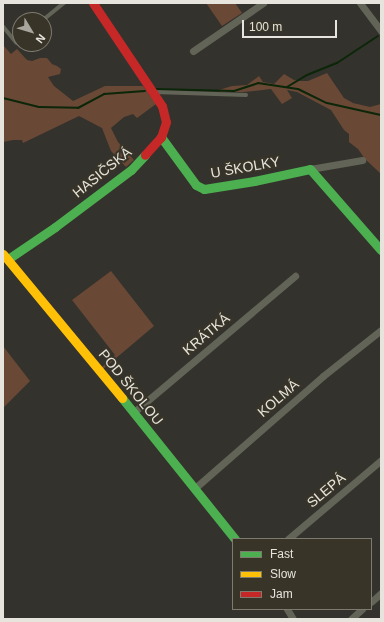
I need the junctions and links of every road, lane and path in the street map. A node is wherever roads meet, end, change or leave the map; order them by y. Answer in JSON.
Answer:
{"nodes":[{"id":1,"x":64,"y":3,"type":"edge"},
{"id":2,"x":93,"y":3,"type":"edge"},
{"id":3,"x":263,"y":3,"type":"edge"},
{"id":4,"x":360,"y":3,"type":"edge"},
{"id":5,"x":52,"y":13,"type":"edge"},
{"id":6,"x":3,"y":26,"type":"edge"},
{"id":7,"x":381,"y":31,"type":"edge"},
{"id":8,"x":12,"y":37,"type":"edge"},
{"id":9,"x":192,"y":51,"type":"dead end"},
{"id":10,"x":154,"y":92,"type":"junction"},
{"id":11,"x":246,"y":95,"type":"dead end"},
{"id":12,"x":161,"y":137,"type":"junction"},
{"id":13,"x":362,"y":160,"type":"dead end"},
{"id":14,"x":310,"y":169,"type":"junction"},
{"id":15,"x":381,"y":250,"type":"edge"},
{"id":16,"x":5,"y":257,"type":"edge"},
{"id":17,"x":295,"y":276,"type":"dead end"},
{"id":18,"x":381,"y":330,"type":"edge"},
{"id":19,"x":134,"y":412,"type":"junction"},
{"id":20,"x":381,"y":460,"type":"edge"},
{"id":21,"x":195,"y":488,"type":"junction"},
{"id":22,"x":234,"y":538,"type":"edge"},
{"id":23,"x":289,"y":538,"type":"edge"},
{"id":24,"x":381,"y":593,"type":"edge"},
{"id":25,"x":372,"y":601,"type":"edge"},
{"id":26,"x":287,"y":610,"type":"edge"},
{"id":27,"x":361,"y":610,"type":"edge"},
{"id":28,"x":293,"y":619,"type":"edge"},
{"id":29,"x":350,"y":619,"type":"edge"}],
"edges":[{"from":1,"to":5,"type":"lane"},
{"from":2,"to":10,"type":"street"},
{"from":3,"to":9,"type":"street"},
{"from":4,"to":7,"type":"street"},
{"from":6,"to":8,"type":"lane"},
{"from":10,"to":11,"type":"lane"},
{"from":10,"to":12,"type":"street"},
{"from":12,"to":14,"type":"street","name":"U ŠKOLKY"},
{"from":12,"to":16,"type":"street","name":"HASIČSKÁ"},
{"from":13,"to":14,"type":"street","name":"U ŠKOLKY"},
{"from":14,"to":15,"type":"street"},
{"from":16,"to":19,"type":"street","name":"POD ŠKOLOU"},
{"from":17,"to":19,"type":"street","name":"KRÁTKÁ"},
{"from":18,"to":21,"type":"street","name":"KOLMÁ"},
{"from":19,"to":21,"type":"street","name":"POD ŠKOLOU"},
{"from":20,"to":23,"type":"street","name":"SLEPÁ"},
{"from":21,"to":22,"type":"street","name":"POD ŠKOLOU"},
{"from":24,"to":25,"type":"street"},
{"from":26,"to":28,"type":"street"},
{"from":27,"to":29,"type":"street"}]}
